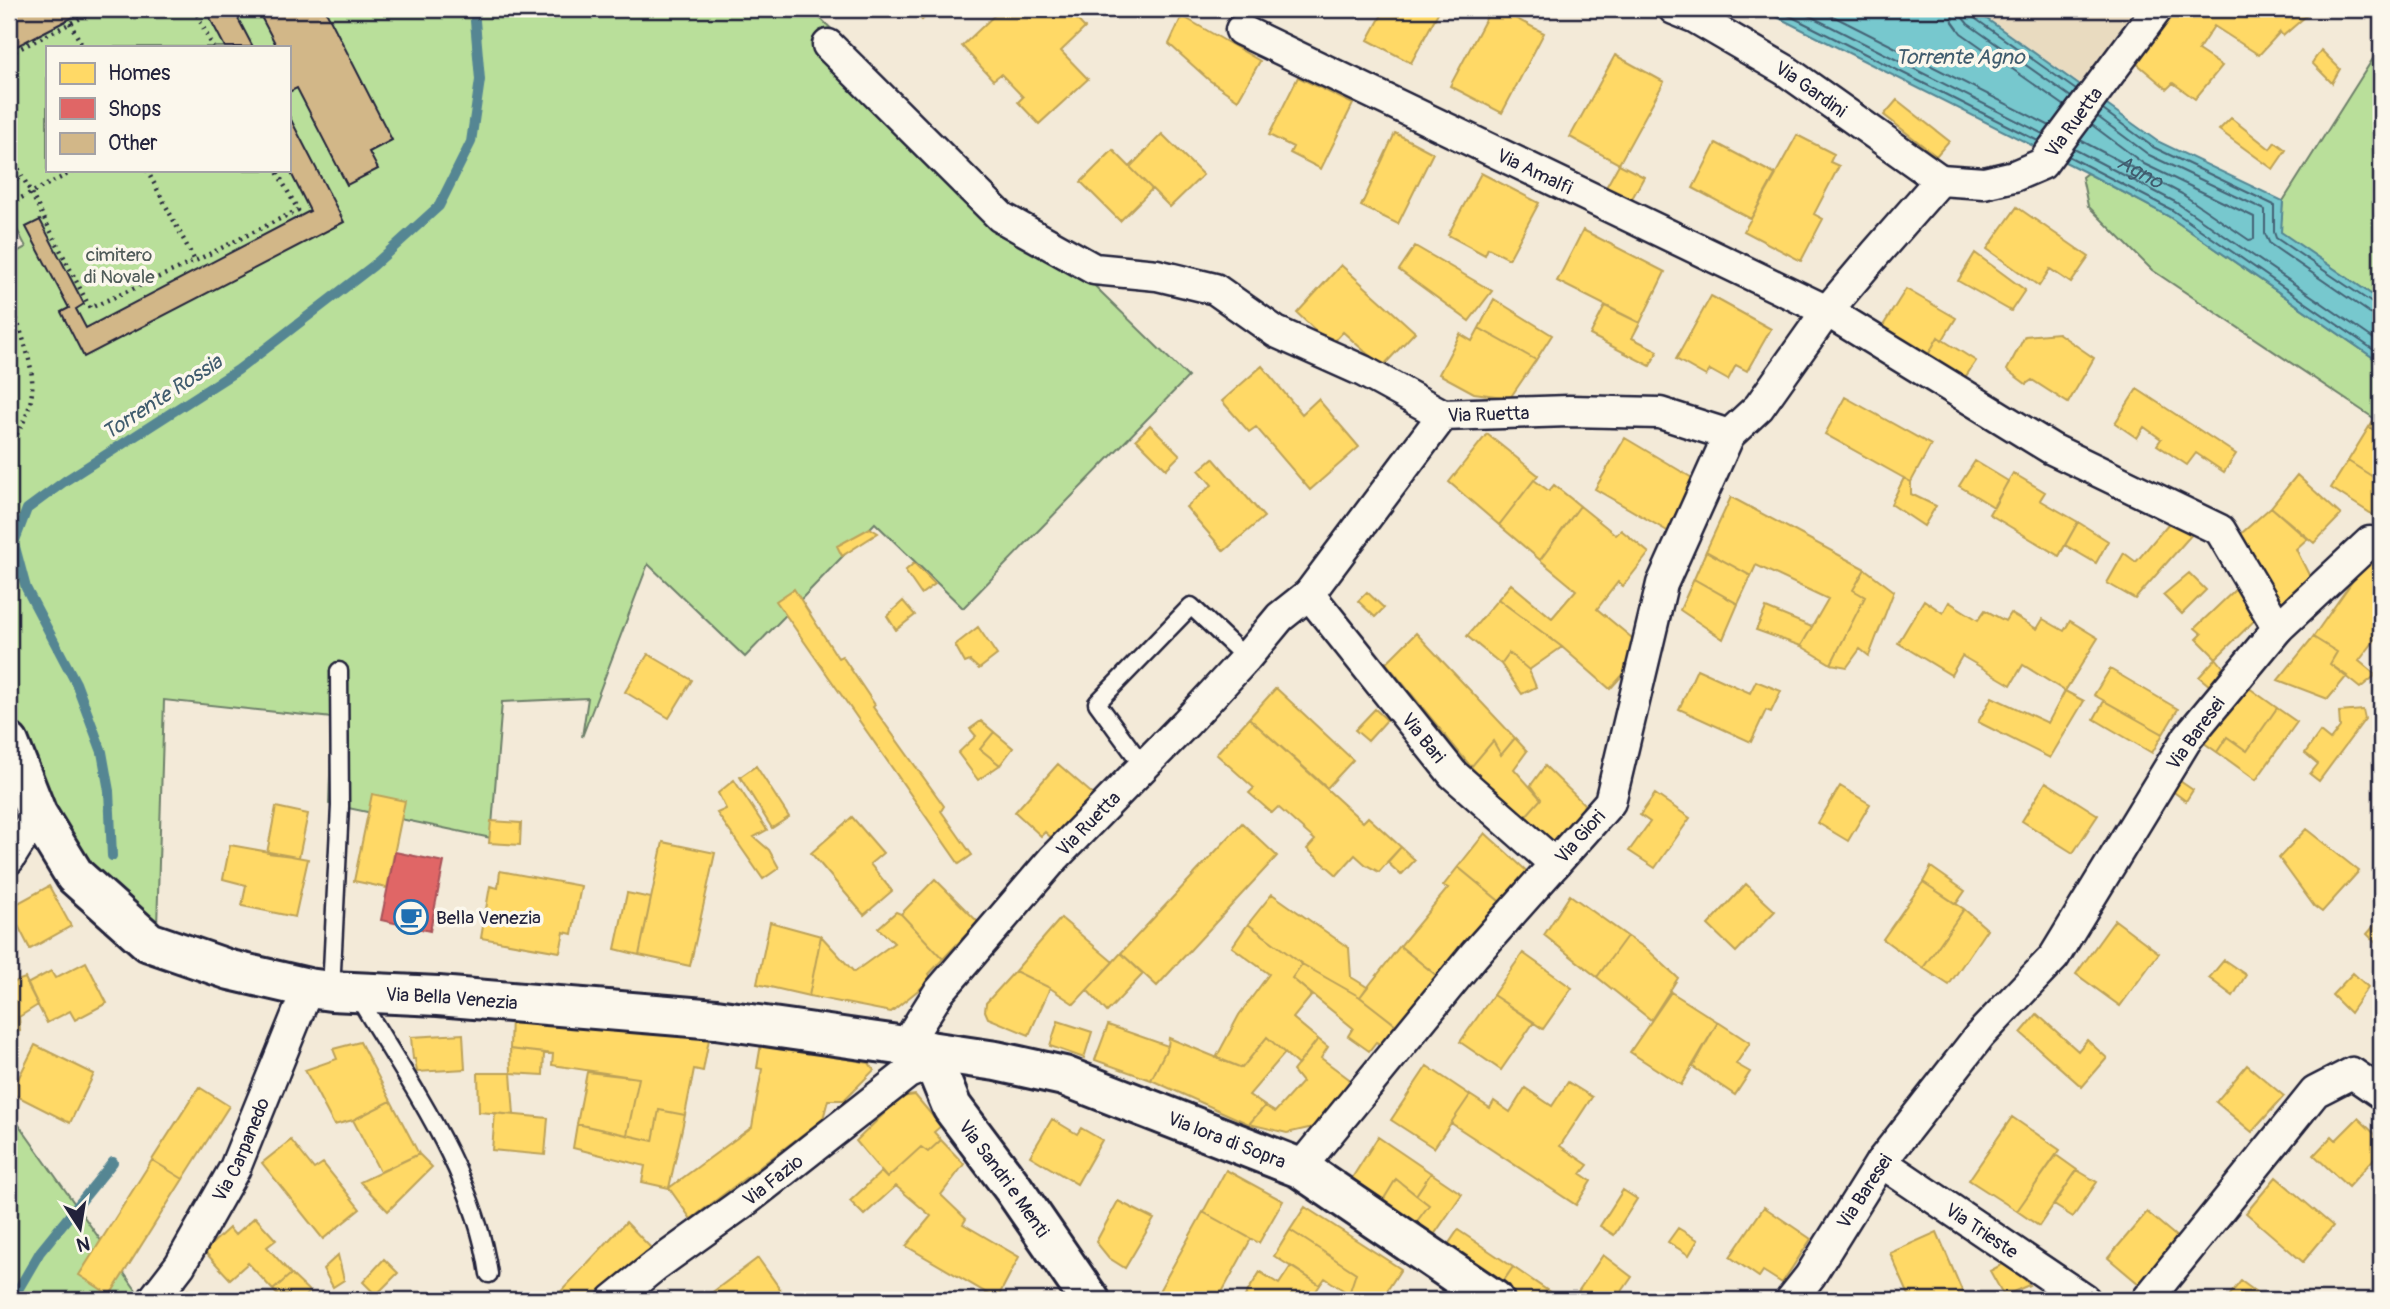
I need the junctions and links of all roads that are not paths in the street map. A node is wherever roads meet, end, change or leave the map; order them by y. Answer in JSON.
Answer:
{"nodes":[{"id":1,"x":1674,"y":9,"type":"edge"},
{"id":2,"x":2157,"y":9,"type":"edge"},
{"id":3,"x":1241,"y":30,"type":"dead end"},
{"id":4,"x":828,"y":45,"type":"dead end"},
{"id":5,"x":1940,"y":180,"type":"junction"},
{"id":6,"x":1828,"y":311,"type":"junction"},
{"id":7,"x":1443,"y":415,"type":"junction"},
{"id":8,"x":1729,"y":435,"type":"junction"},
{"id":9,"x":2371,"y":542,"type":"dead end"},
{"id":10,"x":1309,"y":594,"type":"junction"},
{"id":11,"x":2278,"y":628,"type":"junction"},
{"id":12,"x":1246,"y":658,"type":"junction"},
{"id":13,"x":339,"y":671,"type":"dead end"},
{"id":14,"x":9,"y":743,"type":"edge"},
{"id":15,"x":1143,"y":766,"type":"junction"},
{"id":16,"x":37,"y":814,"type":"junction"},
{"id":17,"x":9,"y":859,"type":"edge"},
{"id":18,"x":1555,"y":864,"type":"junction"},
{"id":19,"x":332,"y":991,"type":"junction"},
{"id":20,"x":922,"y":1053,"type":"junction"},
{"id":21,"x":2381,"y":1093,"type":"edge"},
{"id":22,"x":1881,"y":1162,"type":"junction"},
{"id":23,"x":1300,"y":1168,"type":"junction"},
{"id":24,"x":489,"y":1273,"type":"dead end"},
{"id":25,"x":153,"y":1300,"type":"edge"},
{"id":26,"x":613,"y":1300,"type":"edge"},
{"id":27,"x":1090,"y":1300,"type":"edge"},
{"id":28,"x":1494,"y":1300,"type":"edge"},
{"id":29,"x":1791,"y":1300,"type":"edge"},
{"id":30,"x":2085,"y":1300,"type":"edge"},
{"id":31,"x":2147,"y":1300,"type":"edge"}],
"edges":[{"from":1,"to":5,"type":"street","name":"Via Gardini"},
{"from":2,"to":5,"type":"street","name":"Via Ruetta"},
{"from":3,"to":6,"type":"street","name":"Via Amalfi"},
{"from":4,"to":7,"type":"street"},
{"from":5,"to":6,"type":"street"},
{"from":6,"to":8,"type":"street"},
{"from":6,"to":11,"type":"street"},
{"from":7,"to":8,"type":"street","name":"Via Ruetta"},
{"from":7,"to":10,"type":"street","name":"Via Ruetta"},
{"from":8,"to":18,"type":"street","name":"Via Giori"},
{"from":9,"to":11,"type":"street","name":"Via Baresei"},
{"from":10,"to":12,"type":"street","name":"Via Ruetta"},
{"from":10,"to":18,"type":"street","name":"Via Bari"},
{"from":11,"to":22,"type":"street","name":"Via Baresei"},
{"from":12,"to":15,"type":"street","name":"Via Ruetta"},
{"from":12,"to":15,"type":"lane"},
{"from":13,"to":19,"type":"lane"},
{"from":14,"to":16,"type":"main road","name":"Via Bella Venezia"},
{"from":15,"to":20,"type":"street","name":"Via Ruetta"},
{"from":16,"to":17,"type":"street"},
{"from":16,"to":19,"type":"main road","name":"Via Bella Venezia"},
{"from":18,"to":23,"type":"street","name":"Via Giori"},
{"from":19,"to":20,"type":"main road","name":"Via Bella Venezia"},
{"from":19,"to":24,"type":"lane"},
{"from":19,"to":25,"type":"street","name":"Via Carpanedo"},
{"from":20,"to":23,"type":"main road","name":"Via lora di Sopra"},
{"from":20,"to":26,"type":"street","name":"Via Fazio"},
{"from":20,"to":27,"type":"main road","name":"Via Sandri e Menti"},
{"from":21,"to":31,"type":"street"},
{"from":22,"to":29,"type":"street","name":"Via Baresei"},
{"from":22,"to":30,"type":"street","name":"Via Trieste"},
{"from":23,"to":28,"type":"main road","name":"Via lora di Sopra"}]}
